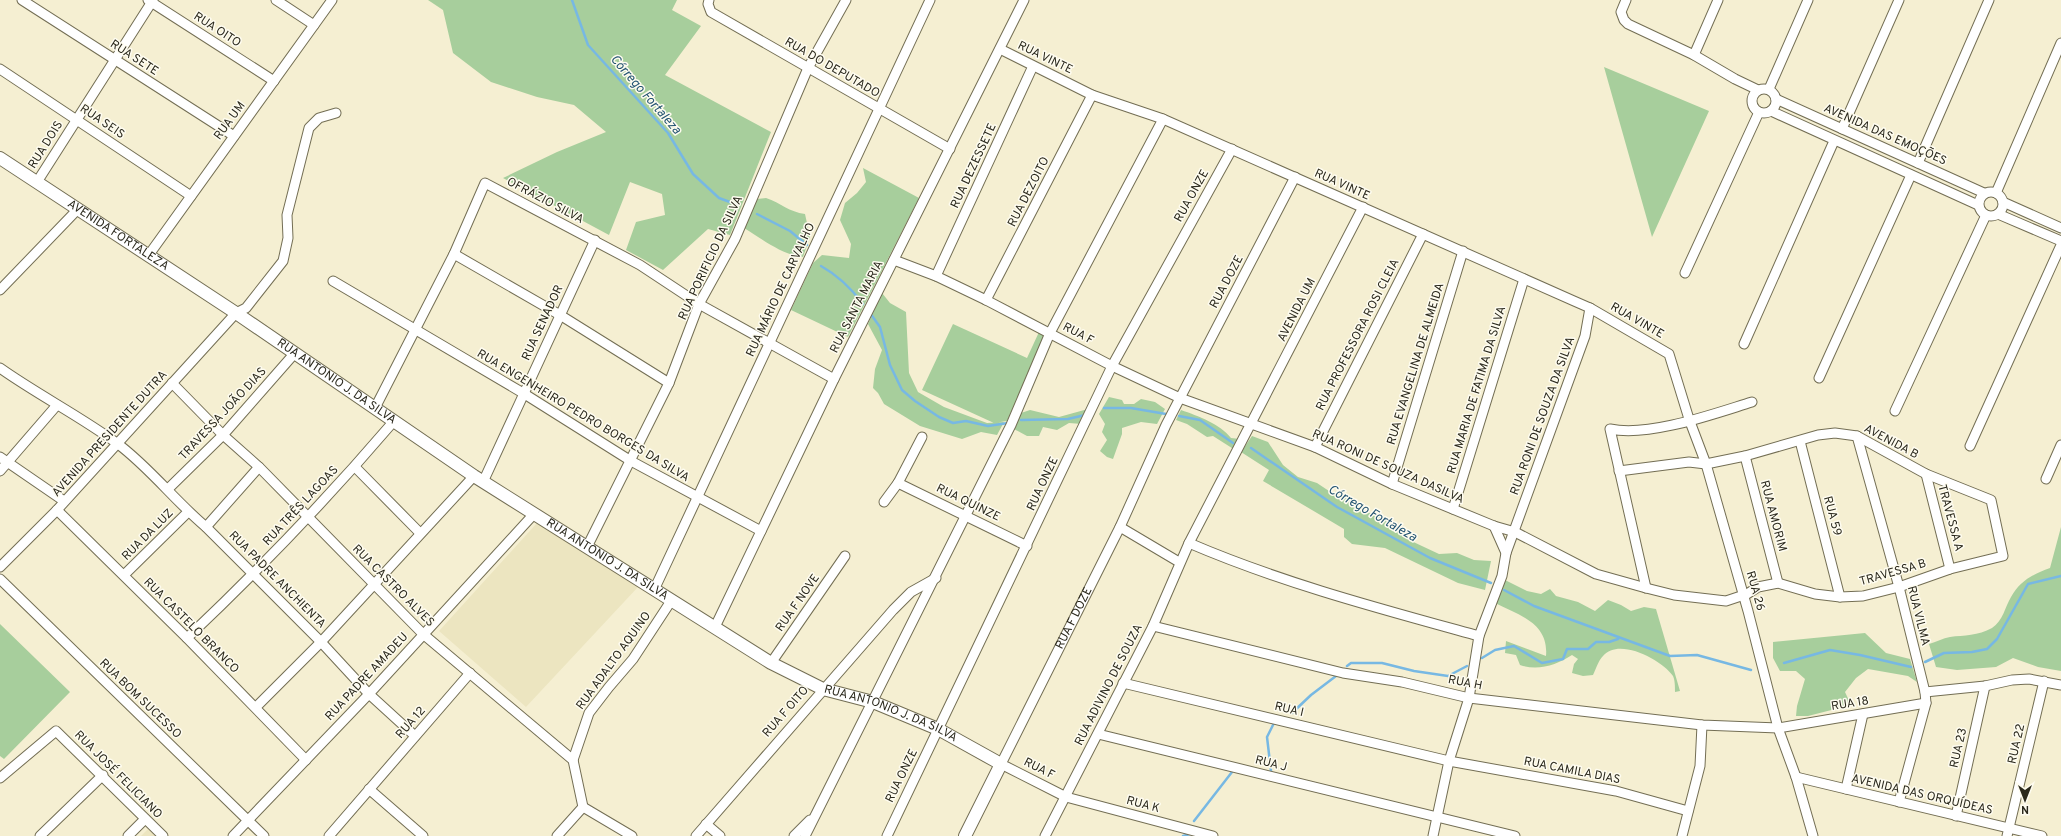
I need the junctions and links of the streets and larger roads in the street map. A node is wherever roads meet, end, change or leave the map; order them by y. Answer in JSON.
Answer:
{"nodes":[{"id":1,"x":22,"y":0,"type":"edge"},
{"id":2,"x":276,"y":0,"type":"edge"},
{"id":3,"x":332,"y":0,"type":"edge"},
{"id":4,"x":846,"y":0,"type":"edge"},
{"id":5,"x":930,"y":0,"type":"edge"},
{"id":6,"x":1024,"y":0,"type":"edge"},
{"id":7,"x":1626,"y":0,"type":"edge"},
{"id":8,"x":1718,"y":0,"type":"edge"},
{"id":9,"x":1808,"y":0,"type":"edge"},
{"id":10,"x":1899,"y":0,"type":"edge"},
{"id":11,"x":1989,"y":0,"type":"edge"},
{"id":12,"x":151,"y":1,"type":"edge"},
{"id":13,"x":709,"y":2,"type":"edge"},
{"id":14,"x":314,"y":24,"type":"junction"},
{"id":15,"x":2061,"y":43,"type":"edge"},
{"id":16,"x":1000,"y":49,"type":"junction"},
{"id":17,"x":1694,"y":55,"type":"junction"},
{"id":18,"x":115,"y":60,"type":"junction"},
{"id":19,"x":1033,"y":66,"type":"junction"},
{"id":20,"x":808,"y":68,"type":"junction"},
{"id":21,"x":0,"y":69,"type":"edge"},
{"id":22,"x":1735,"y":79,"type":"junction"},
{"id":23,"x":274,"y":81,"type":"junction"},
{"id":24,"x":1758,"y":90,"type":"junction"},
{"id":25,"x":1769,"y":90,"type":"junction"},
{"id":26,"x":1092,"y":94,"type":"junction"},
{"id":27,"x":1776,"y":98,"type":"junction"},
{"id":28,"x":1751,"y":100,"type":"junction"},
{"id":29,"x":879,"y":109,"type":"junction"},
{"id":30,"x":1771,"y":111,"type":"junction"},
{"id":31,"x":1759,"y":112,"type":"junction"},
{"id":32,"x":336,"y":113,"type":"dead end"},
{"id":33,"x":1163,"y":119,"type":"junction"},
{"id":34,"x":77,"y":120,"type":"junction"},
{"id":35,"x":1842,"y":129,"type":"junction"},
{"id":36,"x":234,"y":136,"type":"junction"},
{"id":37,"x":1834,"y":141,"type":"junction"},
{"id":38,"x":950,"y":149,"type":"junction"},
{"id":39,"x":1232,"y":150,"type":"junction"},
{"id":40,"x":0,"y":158,"type":"edge"},
{"id":41,"x":1918,"y":163,"type":"junction"},
{"id":42,"x":1911,"y":175,"type":"junction"},
{"id":43,"x":1295,"y":177,"type":"junction"},
{"id":44,"x":37,"y":182,"type":"junction"},
{"id":45,"x":1996,"y":193,"type":"junction"},
{"id":46,"x":1984,"y":194,"type":"junction"},
{"id":47,"x":191,"y":196,"type":"junction"},
{"id":48,"x":2003,"y":202,"type":"junction"},
{"id":49,"x":1978,"y":205,"type":"junction"},
{"id":50,"x":1363,"y":207,"type":"junction"},
{"id":51,"x":78,"y":209,"type":"junction"},
{"id":52,"x":1998,"y":214,"type":"junction"},
{"id":53,"x":1986,"y":215,"type":"junction"},
{"id":54,"x":2061,"y":228,"type":"edge"},
{"id":55,"x":1423,"y":234,"type":"junction"},
{"id":56,"x":595,"y":240,"type":"junction"},
{"id":57,"x":2061,"y":241,"type":"edge"},
{"id":58,"x":2061,"y":245,"type":"edge"},
{"id":59,"x":1463,"y":251,"type":"junction"},
{"id":60,"x":454,"y":254,"type":"junction"},
{"id":61,"x":148,"y":256,"type":"junction"},
{"id":62,"x":894,"y":260,"type":"junction"},
{"id":63,"x":1685,"y":273,"type":"dead end"},
{"id":64,"x":936,"y":276,"type":"junction"},
{"id":65,"x":1524,"y":279,"type":"junction"},
{"id":66,"x":333,"y":281,"type":"dead end"},
{"id":67,"x":0,"y":290,"type":"edge"},
{"id":68,"x":986,"y":300,"type":"junction"},
{"id":69,"x":699,"y":304,"type":"junction"},
{"id":70,"x":1590,"y":308,"type":"junction"},
{"id":71,"x":236,"y":313,"type":"junction"},
{"id":72,"x":560,"y":315,"type":"junction"},
{"id":73,"x":416,"y":330,"type":"junction"},
{"id":74,"x":1050,"y":333,"type":"junction"},
{"id":75,"x":769,"y":344,"type":"junction"},
{"id":76,"x":1744,"y":344,"type":"dead end"},
{"id":77,"x":294,"y":354,"type":"junction"},
{"id":78,"x":1669,"y":354,"type":"joint"},
{"id":79,"x":1112,"y":366,"type":"junction"},
{"id":80,"x":1,"y":371,"type":"edge"},
{"id":81,"x":1819,"y":378,"type":"dead end"},
{"id":82,"x":834,"y":379,"type":"junction"},
{"id":83,"x":172,"y":383,"type":"junction"},
{"id":84,"x":669,"y":383,"type":"junction"},
{"id":85,"x":523,"y":393,"type":"junction"},
{"id":86,"x":1180,"y":398,"type":"junction"},
{"id":87,"x":1752,"y":402,"type":"dead end"},
{"id":88,"x":57,"y":405,"type":"junction"},
{"id":89,"x":375,"y":408,"type":"junction"},
{"id":90,"x":1895,"y":411,"type":"dead end"},
{"id":91,"x":1689,"y":419,"type":"junction"},
{"id":92,"x":394,"y":421,"type":"junction"},
{"id":93,"x":1252,"y":423,"type":"junction"},
{"id":94,"x":223,"y":435,"type":"junction"},
{"id":95,"x":1857,"y":436,"type":"junction"},
{"id":96,"x":922,"y":437,"type":"dead end"},
{"id":97,"x":1800,"y":441,"type":"junction"},
{"id":98,"x":118,"y":444,"type":"junction"},
{"id":99,"x":2061,"y":445,"type":"edge"},
{"id":100,"x":1970,"y":446,"type":"dead end"},
{"id":101,"x":1315,"y":447,"type":"junction"},
{"id":102,"x":1745,"y":456,"type":"junction"},
{"id":103,"x":0,"y":457,"type":"edge"},
{"id":104,"x":631,"y":461,"type":"junction"},
{"id":105,"x":8,"y":462,"type":"junction"},
{"id":106,"x":1706,"y":464,"type":"junction"},
{"id":107,"x":259,"y":467,"type":"junction"},
{"id":108,"x":355,"y":467,"type":"junction"},
{"id":109,"x":0,"y":471,"type":"edge"},
{"id":110,"x":1619,"y":471,"type":"junction"},
{"id":111,"x":1926,"y":474,"type":"junction"},
{"id":112,"x":478,"y":479,"type":"junction"},
{"id":113,"x":2046,"y":479,"type":"dead end"},
{"id":114,"x":898,"y":483,"type":"junction"},
{"id":115,"x":1392,"y":484,"type":"junction"},
{"id":116,"x":168,"y":489,"type":"junction"},
{"id":117,"x":696,"y":497,"type":"junction"},
{"id":118,"x":64,"y":501,"type":"junction"},
{"id":119,"x":884,"y":502,"type":"dead end"},
{"id":120,"x":1452,"y":509,"type":"junction"},
{"id":121,"x":57,"y":510,"type":"junction"},
{"id":122,"x":188,"y":512,"type":"junction"},
{"id":123,"x":965,"y":514,"type":"junction"},
{"id":124,"x":532,"y":515,"type":"junction"},
{"id":125,"x":308,"y":517,"type":"junction"},
{"id":126,"x":1494,"y":526,"type":"junction"},
{"id":127,"x":206,"y":527,"type":"junction"},
{"id":128,"x":1120,"y":527,"type":"junction"},
{"id":129,"x":761,"y":531,"type":"junction"},
{"id":130,"x":1515,"y":532,"type":"junction"},
{"id":131,"x":420,"y":533,"type":"junction"},
{"id":132,"x":1189,"y":543,"type":"junction"},
{"id":133,"x":1027,"y":546,"type":"junction"},
{"id":134,"x":587,"y":547,"type":"junction"},
{"id":135,"x":1506,"y":553,"type":"junction"},
{"id":136,"x":0,"y":554,"type":"edge"},
{"id":137,"x":845,"y":556,"type":"dead end"},
{"id":138,"x":2003,"y":556,"type":"joint"},
{"id":139,"x":8,"y":560,"type":"junction"},
{"id":140,"x":1179,"y":562,"type":"junction"},
{"id":141,"x":0,"y":567,"type":"edge"},
{"id":142,"x":1950,"y":569,"type":"junction"},
{"id":143,"x":253,"y":575,"type":"junction"},
{"id":144,"x":124,"y":576,"type":"junction"},
{"id":145,"x":936,"y":578,"type":"junction"},
{"id":146,"x":0,"y":579,"type":"edge"},
{"id":147,"x":1778,"y":583,"type":"junction"},
{"id":148,"x":374,"y":585,"type":"junction"},
{"id":149,"x":1899,"y":586,"type":"junction"},
{"id":150,"x":1646,"y":588,"type":"junction"},
{"id":151,"x":654,"y":590,"type":"junction"},
{"id":152,"x":1744,"y":596,"type":"junction"},
{"id":153,"x":1840,"y":597,"type":"junction"},
{"id":154,"x":671,"y":601,"type":"junction"},
{"id":155,"x":1153,"y":626,"type":"junction"},
{"id":156,"x":715,"y":627,"type":"junction"},
{"id":157,"x":423,"y":634,"type":"junction"},
{"id":158,"x":187,"y":638,"type":"junction"},
{"id":159,"x":1478,"y":641,"type":"junction"},
{"id":160,"x":321,"y":642,"type":"junction"},
{"id":161,"x":771,"y":663,"type":"junction"},
{"id":162,"x":470,"y":673,"type":"junction"},
{"id":163,"x":2044,"y":681,"type":"junction"},
{"id":164,"x":1123,"y":683,"type":"junction"},
{"id":165,"x":2061,"y":685,"type":"edge"},
{"id":166,"x":1985,"y":686,"type":"junction"},
{"id":167,"x":823,"y":689,"type":"junction"},
{"id":168,"x":1925,"y":692,"type":"junction"},
{"id":169,"x":369,"y":694,"type":"junction"},
{"id":170,"x":1469,"y":698,"type":"junction"},
{"id":171,"x":872,"y":702,"type":"junction"},
{"id":172,"x":1926,"y":703,"type":"junction"},
{"id":173,"x":256,"y":707,"type":"junction"},
{"id":174,"x":1863,"y":714,"type":"junction"},
{"id":175,"x":1702,"y":725,"type":"junction"},
{"id":176,"x":1778,"y":728,"type":"junction"},
{"id":177,"x":938,"y":730,"type":"junction"},
{"id":178,"x":1098,"y":734,"type":"junction"},
{"id":179,"x":416,"y":736,"type":"junction"},
{"id":180,"x":306,"y":760,"type":"junction"},
{"id":181,"x":573,"y":760,"type":"junction"},
{"id":182,"x":1449,"y":761,"type":"junction"},
{"id":183,"x":1001,"y":764,"type":"junction"},
{"id":184,"x":1,"y":774,"type":"edge"},
{"id":185,"x":103,"y":775,"type":"junction"},
{"id":186,"x":1796,"y":778,"type":"junction"},
{"id":187,"x":369,"y":789,"type":"junction"},
{"id":188,"x":1846,"y":789,"type":"junction"},
{"id":189,"x":1066,"y":796,"type":"junction"},
{"id":190,"x":1899,"y":802,"type":"junction"},
{"id":191,"x":583,"y":807,"type":"junction"},
{"id":192,"x":1688,"y":811,"type":"junction"},
{"id":193,"x":1956,"y":816,"type":"junction"},
{"id":194,"x":813,"y":817,"type":"junction"},
{"id":195,"x":1438,"y":817,"type":"junction"},
{"id":196,"x":145,"y":818,"type":"junction"},
{"id":197,"x":247,"y":821,"type":"junction"},
{"id":198,"x":706,"y":824,"type":"junction"},
{"id":199,"x":2008,"y":832,"type":"edge"},
{"id":200,"x":40,"y":836,"type":"edge"},
{"id":201,"x":128,"y":836,"type":"edge"},
{"id":202,"x":163,"y":836,"type":"edge"},
{"id":203,"x":233,"y":836,"type":"edge"},
{"id":204,"x":264,"y":836,"type":"edge"},
{"id":205,"x":329,"y":836,"type":"edge"},
{"id":206,"x":423,"y":836,"type":"edge"},
{"id":207,"x":556,"y":836,"type":"edge"},
{"id":208,"x":632,"y":836,"type":"edge"},
{"id":209,"x":696,"y":836,"type":"edge"},
{"id":210,"x":720,"y":836,"type":"edge"},
{"id":211,"x":794,"y":836,"type":"edge"},
{"id":212,"x":805,"y":836,"type":"edge"},
{"id":213,"x":887,"y":836,"type":"edge"},
{"id":214,"x":965,"y":836,"type":"edge"},
{"id":215,"x":1045,"y":836,"type":"edge"},
{"id":216,"x":1213,"y":836,"type":"edge"},
{"id":217,"x":1433,"y":836,"type":"edge"},
{"id":218,"x":1515,"y":836,"type":"edge"},
{"id":219,"x":1682,"y":836,"type":"edge"},
{"id":220,"x":1813,"y":836,"type":"edge"},
{"id":221,"x":2042,"y":836,"type":"edge"}],
"edges":[{"from":1,"to":18,"type":"street","name":"RUA SETE"},
{"from":2,"to":14,"type":"street"},
{"from":3,"to":14,"type":"street","name":"RUA UM"},
{"from":4,"to":20,"type":"street","name":"RUA PORIFICIO DA SILVA"},
{"from":5,"to":29,"type":"street","name":"RUA MÁRIO DE CARVALHO"},
{"from":6,"to":16,"type":"street","name":"RUA SANTA MARIA"},
{"from":7,"to":17,"type":"street"},
{"from":8,"to":17,"type":"street"},
{"from":9,"to":25,"type":"street"},
{"from":10,"to":35,"type":"street"},
{"from":11,"to":41,"type":"street"},
{"from":12,"to":18,"type":"street","name":"RUA DOIS"},
{"from":12,"to":23,"type":"street","name":"RUA OITO"},
{"from":13,"to":20,"type":"street","name":"RUA DO DEPUTADO"},
{"from":14,"to":23,"type":"street","name":"RUA UM"},
{"from":15,"to":45,"type":"street"},
{"from":16,"to":19,"type":"street","name":"RUA VINTE"},
{"from":16,"to":38,"type":"street","name":"RUA SANTA MARIA"},
{"from":17,"to":22,"type":"street"},
{"from":18,"to":34,"type":"street","name":"RUA DOIS"},
{"from":18,"to":36,"type":"street","name":"RUA SETE"},
{"from":19,"to":26,"type":"street","name":"RUA VINTE"},
{"from":19,"to":64,"type":"street","name":"RUA DEZESSETE"},
{"from":20,"to":29,"type":"street","name":"RUA DO DEPUTADO"},
{"from":20,"to":69,"type":"street","name":"RUA PORIFICIO DA SILVA"},
{"from":21,"to":34,"type":"street","name":"RUA SEIS"},
{"from":22,"to":24,"type":"street"},
{"from":22,"to":28,"type":"street"},
{"from":23,"to":36,"type":"street","name":"RUA UM"},
{"from":24,"to":25,"type":"street"},
{"from":24,"to":28,"type":"street"},
{"from":25,"to":27,"type":"street","name":"AVENIDA DAS EMOÇÕES"},
{"from":26,"to":33,"type":"street","name":"RUA VINTE"},
{"from":26,"to":68,"type":"street","name":"RUA DEZOITO"},
{"from":27,"to":30,"type":"street"},
{"from":27,"to":35,"type":"street","name":"AVENIDA DAS EMOÇÕES"},
{"from":28,"to":31,"type":"street"},
{"from":29,"to":38,"type":"street","name":"RUA DO DEPUTADO"},
{"from":29,"to":75,"type":"street","name":"RUA MÁRIO DE CARVALHO"},
{"from":30,"to":31,"type":"street"},
{"from":30,"to":37,"type":"street"},
{"from":31,"to":63,"type":"street"},
{"from":32,"to":71,"type":"street","name":"AVENIDA PRESIDENTE DUTRA"},
{"from":33,"to":39,"type":"street","name":"RUA VINTE"},
{"from":33,"to":74,"type":"street"},
{"from":34,"to":44,"type":"street","name":"RUA DOIS"},
{"from":34,"to":47,"type":"street","name":"RUA SEIS"},
{"from":35,"to":41,"type":"street","name":"AVENIDA DAS EMOÇÕES"},
{"from":36,"to":47,"type":"street","name":"RUA UM"},
{"from":37,"to":42,"type":"street"},
{"from":37,"to":76,"type":"street"},
{"from":38,"to":62,"type":"street","name":"RUA SANTA MARIA"},
{"from":39,"to":43,"type":"street","name":"RUA VINTE"},
{"from":39,"to":79,"type":"street","name":"RUA ONZE"},
{"from":40,"to":44,"type":"street","name":"AVENIDA FORTALEZA"},
{"from":41,"to":46,"type":"street","name":"AVENIDA DAS EMOÇÕES"},
{"from":42,"to":49,"type":"street"},
{"from":42,"to":81,"type":"street"},
{"from":43,"to":50,"type":"street","name":"RUA VINTE"},
{"from":43,"to":86,"type":"street","name":"RUA DOZE"},
{"from":44,"to":51,"type":"street","name":"AVENIDA FORTALEZA"},
{"from":45,"to":46,"type":"street","name":"AVENIDA DAS EMOÇÕES"},
{"from":45,"to":48,"type":"street"},
{"from":46,"to":49,"type":"street"},
{"from":47,"to":61,"type":"street","name":"RUA UM"},
{"from":48,"to":52,"type":"street"},
{"from":48,"to":54,"type":"street"},
{"from":49,"to":53,"type":"street"},
{"from":50,"to":55,"type":"street","name":"RUA VINTE"},
{"from":50,"to":93,"type":"street","name":"AVENIDA UM"},
{"from":51,"to":61,"type":"street","name":"AVENIDA FORTALEZA"},
{"from":51,"to":67,"type":"street"},
{"from":52,"to":53,"type":"street"},
{"from":52,"to":57,"type":"street"},
{"from":53,"to":90,"type":"street"},
{"from":55,"to":59,"type":"street","name":"RUA VINTE"},
{"from":55,"to":101,"type":"street","name":"RUA PROFESSORA ROSI CLEIA"},
{"from":56,"to":60,"type":"street","name":"OFRÁZIO SILVA"},
{"from":56,"to":69,"type":"street","name":"OFRÁZIO SILVA"},
{"from":56,"to":72,"type":"street","name":"RUA SENADOR"},
{"from":58,"to":100,"type":"street"},
{"from":59,"to":65,"type":"street","name":"RUA VINTE"},
{"from":59,"to":115,"type":"street","name":"RUA EVANGELINA DE ALMEIDA"},
{"from":60,"to":72,"type":"street"},
{"from":60,"to":73,"type":"street"},
{"from":61,"to":71,"type":"street","name":"AVENIDA FORTALEZA"},
{"from":62,"to":64,"type":"street","name":"RUA F"},
{"from":62,"to":82,"type":"street","name":"RUA SANTA MARIA"},
{"from":64,"to":68,"type":"street","name":"RUA F"},
{"from":65,"to":70,"type":"street","name":"RUA VINTE"},
{"from":65,"to":120,"type":"street","name":"RUA MARIA DE FATIMA DA SILVA"},
{"from":66,"to":73,"type":"street","name":"RUA ENGENHEIRO PEDRO BORGES DA SILVA"},
{"from":68,"to":74,"type":"street","name":"RUA F"},
{"from":69,"to":75,"type":"street","name":"OFRÁZIO SILVA"},
{"from":69,"to":84,"type":"street","name":"RUA PORIFICIO DA SILVA"},
{"from":70,"to":78,"type":"street","name":"RUA VINTE"},
{"from":70,"to":130,"type":"street","name":"RUA RONI DE SOUZA DA SILVA"},
{"from":71,"to":77,"type":"street","name":"RUA ANTONIO J. DA SILVA"},
{"from":71,"to":83,"type":"street","name":"AVENIDA PRESIDENTE DUTRA"},
{"from":72,"to":84,"type":"street"},
{"from":72,"to":85,"type":"street","name":"RUA SENADOR"},
{"from":73,"to":85,"type":"street","name":"RUA ENGENHEIRO PEDRO BORGES DA SILVA"},
{"from":73,"to":89,"type":"street"},
{"from":74,"to":79,"type":"street","name":"RUA F"},
{"from":74,"to":123,"type":"street"},
{"from":75,"to":82,"type":"street","name":"OFRÁZIO SILVA"},
{"from":75,"to":117,"type":"street","name":"RUA MÁRIO DE CARVALHO"},
{"from":77,"to":89,"type":"street","name":"RUA ANTONIO J. DA SILVA"},
{"from":77,"to":94,"type":"street","name":"TRAVESSA JOÃO DIAS"},
{"from":78,"to":91,"type":"street","name":"RUA 26"},
{"from":79,"to":86,"type":"street","name":"RUA F"},
{"from":79,"to":133,"type":"street","name":"RUA ONZE"},
{"from":80,"to":88,"type":"street","name":"RUA PADRE ANCHIENTA"},
{"from":82,"to":129,"type":"street","name":"RUA SANTA MARIA"},
{"from":83,"to":94,"type":"street","name":"RUA CASTRO ALVES"},
{"from":83,"to":98,"type":"street","name":"AVENIDA PRESIDENTE DUTRA"},
{"from":84,"to":104,"type":"street","name":"RUA PORIFICIO DA SILVA"},
{"from":85,"to":104,"type":"street","name":"RUA ENGENHEIRO PEDRO BORGES DA SILVA"},
{"from":85,"to":112,"type":"street","name":"RUA SENADOR"},
{"from":86,"to":93,"type":"street","name":"RUA F"},
{"from":86,"to":128,"type":"street","name":"RUA F DOZE"},
{"from":87,"to":91,"type":"street"},
{"from":88,"to":98,"type":"street","name":"RUA PADRE ANCHIENTA"},
{"from":88,"to":105,"type":"street"},
{"from":89,"to":92,"type":"street","name":"RUA ANTONIO J. DA SILVA"},
{"from":91,"to":106,"type":"street","name":"RUA 26"},
{"from":91,"to":110,"type":"street"},
{"from":92,"to":108,"type":"street","name":"RUA TRÊS LAGOAS"},
{"from":92,"to":112,"type":"street","name":"RUA ANTONIO J. DA SILVA"},
{"from":93,"to":101,"type":"street","name":"RUA RONI DE SOUZA DASILVA"},
{"from":93,"to":132,"type":"street","name":"AVENIDA UM"},
{"from":94,"to":107,"type":"street","name":"RUA CASTRO ALVES"},
{"from":94,"to":116,"type":"street","name":"TRAVESSA JOÃO DIAS"},
{"from":95,"to":97,"type":"street","name":"AVENIDA B"},
{"from":95,"to":111,"type":"street","name":"AVENIDA B"},
{"from":95,"to":149,"type":"street","name":"RUA VILMA"},
{"from":96,"to":114,"type":"street"},
{"from":97,"to":102,"type":"street","name":"AVENIDA B"},
{"from":97,"to":153,"type":"street","name":"RUA 59"},
{"from":98,"to":116,"type":"street","name":"RUA PADRE ANCHIENTA"},
{"from":98,"to":118,"type":"street","name":"AVENIDA PRESIDENTE DUTRA"},
{"from":99,"to":113,"type":"street"},
{"from":101,"to":115,"type":"street","name":"RUA RONI DE SOUZA DASILVA"},
{"from":102,"to":106,"type":"street","name":"AVENIDA B"},
{"from":102,"to":147,"type":"street","name":"RUA AMORIM"},
{"from":103,"to":105,"type":"street"},
{"from":104,"to":117,"type":"street","name":"RUA ENGENHEIRO PEDRO BORGES DA SILVA"},
{"from":104,"to":134,"type":"street","name":"RUA PORIFICIO DA SILVA"},
{"from":105,"to":109,"type":"street"},
{"from":105,"to":118,"type":"street"},
{"from":106,"to":110,"type":"street","name":"AVENIDA B"},
{"from":106,"to":152,"type":"street","name":"RUA 26"},
{"from":107,"to":125,"type":"street","name":"RUA CASTRO ALVES"},
{"from":107,"to":127,"type":"street"},
{"from":108,"to":125,"type":"street","name":"RUA TRÊS LAGOAS"},
{"from":108,"to":131,"type":"street"},
{"from":110,"to":150,"type":"street"},
{"from":111,"to":138,"type":"street","name":"AVENIDA B"},
{"from":111,"to":142,"type":"street","name":"TRAVESSA A"},
{"from":112,"to":124,"type":"street","name":"RUA ANTONIO J. DA SILVA"},
{"from":112,"to":131,"type":"street","name":"RUA SENADOR"},
{"from":114,"to":119,"type":"street"},
{"from":114,"to":123,"type":"street","name":"RUA QUINZE"},
{"from":115,"to":120,"type":"street","name":"RUA RONI DE SOUZA DASILVA"},
{"from":116,"to":122,"type":"street","name":"RUA PADRE ANCHIENTA"},
{"from":117,"to":129,"type":"street","name":"RUA ENGENHEIRO PEDRO BORGES DA SILVA"},
{"from":117,"to":151,"type":"street","name":"RUA MÁRIO DE CARVALHO"},
{"from":118,"to":121,"type":"street","name":"AVENIDA PRESIDENTE DUTRA"},
{"from":120,"to":126,"type":"street","name":"RUA RONI DE SOUZA DASILVA"},
{"from":121,"to":139,"type":"street","name":"AVENIDA PRESIDENTE DUTRA"},
{"from":121,"to":144,"type":"street","name":"RUA CASTELO BRANCO"},
{"from":122,"to":127,"type":"street","name":"RUA PADRE ANCHIENTA"},
{"from":122,"to":144,"type":"street","name":"RUA DA LUZ"},
{"from":123,"to":133,"type":"street","name":"RUA QUINZE"},
{"from":123,"to":145,"type":"street"},
{"from":124,"to":134,"type":"street","name":"RUA ANTONIO J. DA SILVA"},
{"from":124,"to":157,"type":"street","name":"RUA PADRE AMADEU"},
{"from":125,"to":143,"type":"street","name":"RUA TRÊS LAGOAS"},
{"from":125,"to":148,"type":"street","name":"RUA CASTRO ALVES"},
{"from":126,"to":130,"type":"street","name":"RUA RONI DE SOUZA DASILVA"},
{"from":126,"to":135,"type":"street"},
{"from":127,"to":143,"type":"street","name":"RUA PADRE ANCHIENTA"},
{"from":128,"to":140,"type":"street"},
{"from":128,"to":183,"type":"street","name":"RUA F DOZE"},
{"from":129,"to":156,"type":"street","name":"RUA SANTA MARIA"},
{"from":130,"to":135,"type":"street","name":"RUA RONI DE SOUZA DA SILVA"},
{"from":130,"to":150,"type":"street","name":"RUA RONI DE SOUZA DASILVA"},
{"from":131,"to":148,"type":"street","name":"RUA SENADOR"},
{"from":132,"to":140,"type":"street","name":"RUA ADIVINO DE SOUZA"},
{"from":132,"to":159,"type":"street"},
{"from":133,"to":177,"type":"street","name":"RUA ONZE"},
{"from":134,"to":151,"type":"street","name":"RUA ANTONIO J. DA SILVA"},
{"from":135,"to":159,"type":"street","name":"RUA RONI DE SOUZA DA SILVA"},
{"from":136,"to":139,"type":"street"},
{"from":137,"to":161,"type":"street","name":"RUA F NOVE"},
{"from":138,"to":142,"type":"street","name":"TRAVESSA B"},
{"from":139,"to":141,"type":"street","name":"AVENIDA PRESIDENTE DUTRA"},
{"from":140,"to":155,"type":"street","name":"RUA ADIVINO DE SOUZA"},
{"from":142,"to":149,"type":"street","name":"TRAVESSA B"},
{"from":143,"to":158,"type":"street","name":"RUA TRÊS LAGOAS"},
{"from":143,"to":160,"type":"street","name":"RUA PADRE ANCHIENTA"},
{"from":144,"to":158,"type":"street","name":"RUA CASTELO BRANCO"},
{"from":145,"to":167,"type":"street","name":"RUA F OITO"},
{"from":145,"to":171,"type":"street"},
{"from":146,"to":197,"type":"street","name":"RUA BOM SUCESSO"},
{"from":147,"to":152,"type":"street","name":"TRAVESSA B"},
{"from":147,"to":153,"type":"street","name":"TRAVESSA B"},
{"from":148,"to":157,"type":"street","name":"RUA CASTRO ALVES"},
{"from":148,"to":160,"type":"street","name":"RUA SENADOR"},
{"from":149,"to":153,"type":"street","name":"TRAVESSA B"},
{"from":149,"to":168,"type":"street","name":"RUA VILMA"},
{"from":150,"to":152,"type":"street","name":"TRAVESSA B"},
{"from":151,"to":154,"type":"street","name":"RUA ANTONIO J. DA SILVA"},
{"from":152,"to":176,"type":"street","name":"RUA 26"},
{"from":154,"to":156,"type":"street","name":"RUA ANTONIO J. DA SILVA"},
{"from":154,"to":181,"type":"street","name":"RUA ADALTO AQUINO"},
{"from":155,"to":164,"type":"street","name":"RUA ADIVINO DE SOUZA"},
{"from":155,"to":170,"type":"street","name":"RUA H"},
{"from":156,"to":161,"type":"street","name":"RUA ANTONIO J. DA SILVA"},
{"from":157,"to":162,"type":"street","name":"RUA CASTRO ALVES"},
{"from":157,"to":169,"type":"street","name":"RUA PADRE AMADEU"},
{"from":158,"to":173,"type":"street","name":"RUA CASTELO BRANCO"},
{"from":159,"to":170,"type":"street"},
{"from":160,"to":169,"type":"street","name":"RUA PADRE ANCHIENTA"},
{"from":160,"to":173,"type":"street","name":"RUA SENADOR"},
{"from":161,"to":167,"type":"street","name":"RUA ANTONIO J. DA SILVA"},
{"from":162,"to":179,"type":"street","name":"RUA 12"},
{"from":162,"to":181,"type":"street","name":"RUA CASTRO ALVES"},
{"from":163,"to":165,"type":"street"},
{"from":163,"to":166,"type":"street"},
{"from":163,"to":199,"type":"street","name":"RUA 22"},
{"from":164,"to":178,"type":"street","name":"RUA ADIVINO DE SOUZA"},
{"from":164,"to":182,"type":"street","name":"RUA I"},
{"from":166,"to":168,"type":"street"},
{"from":166,"to":193,"type":"street","name":"RUA 23"},
{"from":167,"to":171,"type":"street","name":"RUA ANTONIO J. DA SILVA"},
{"from":167,"to":198,"type":"street","name":"RUA F OITO"},
{"from":168,"to":172,"type":"street","name":"RUA VILMA"},
{"from":169,"to":179,"type":"street","name":"RUA PADRE ANCHIENTA"},
{"from":169,"to":180,"type":"street","name":"RUA PADRE AMADEU"},
{"from":170,"to":175,"type":"street","name":"RUA H"},
{"from":170,"to":182,"type":"street"},
{"from":171,"to":177,"type":"street","name":"RUA ANTONIO J. DA SILVA"},
{"from":171,"to":194,"type":"street"},
{"from":172,"to":174,"type":"street","name":"RUA 18"},
{"from":172,"to":190,"type":"street","name":"RUA VILMA"},
{"from":173,"to":180,"type":"street","name":"RUA CASTELO BRANCO"},
{"from":174,"to":176,"type":"street","name":"RUA 18"},
{"from":174,"to":188,"type":"street"},
{"from":175,"to":176,"type":"street","name":"RUA H"},
{"from":175,"to":192,"type":"street"},
{"from":176,"to":186,"type":"street","name":"RUA 26"},
{"from":177,"to":183,"type":"street","name":"RUA ANTONIO J. DA SILVA"},
{"from":177,"to":213,"type":"street","name":"RUA ONZE"},
{"from":178,"to":189,"type":"street","name":"RUA ADIVINO DE SOUZA"},
{"from":178,"to":195,"type":"street","name":"RUA J"},
{"from":179,"to":187,"type":"street","name":"RUA 12"},
{"from":180,"to":197,"type":"street","name":"RUA PADRE AMADEU"},
{"from":181,"to":191,"type":"street"},
{"from":182,"to":192,"type":"street","name":"RUA CAMILA DIAS"},
{"from":182,"to":195,"type":"street"},
{"from":183,"to":189,"type":"street","name":"RUA F"},
{"from":183,"to":214,"type":"street","name":"RUA F DOZE"},
{"from":184,"to":185,"type":"street","name":"RUA JOSÉ FELICIANO"},
{"from":185,"to":196,"type":"street","name":"RUA JOSÉ FELICIANO"},
{"from":185,"to":200,"type":"street"},
{"from":186,"to":188,"type":"street","name":"AVENIDA DAS ORQUÍDEAS"},
{"from":186,"to":220,"type":"street","name":"RUA 26"},
{"from":187,"to":205,"type":"street","name":"RUA 12"},
{"from":187,"to":206,"type":"street"},
{"from":188,"to":190,"type":"street","name":"AVENIDA DAS ORQUÍDEAS"},
{"from":189,"to":215,"type":"street","name":"RUA ADIVINO DE SOUZA"},
{"from":189,"to":216,"type":"street","name":"RUA K"},
{"from":190,"to":193,"type":"street","name":"AVENIDA DAS ORQUÍDEAS"},
{"from":191,"to":207,"type":"street"},
{"from":191,"to":208,"type":"street"},
{"from":192,"to":219,"type":"street"},
{"from":193,"to":199,"type":"street","name":"AVENIDA DAS ORQUÍDEAS"},
{"from":194,"to":211,"type":"street"},
{"from":194,"to":212,"type":"street"},
{"from":195,"to":217,"type":"street"},
{"from":195,"to":218,"type":"street","name":"RUA J"},
{"from":196,"to":201,"type":"street"},
{"from":196,"to":202,"type":"street","name":"RUA JOSÉ FELICIANO"},
{"from":197,"to":203,"type":"street","name":"RUA PADRE AMADEU"},
{"from":197,"to":204,"type":"street","name":"RUA BOM SUCESSO"},
{"from":198,"to":209,"type":"street","name":"RUA F OITO"},
{"from":198,"to":210,"type":"street"},
{"from":199,"to":221,"type":"street","name":"AVENIDA DAS ORQUÍDEAS"}]}
